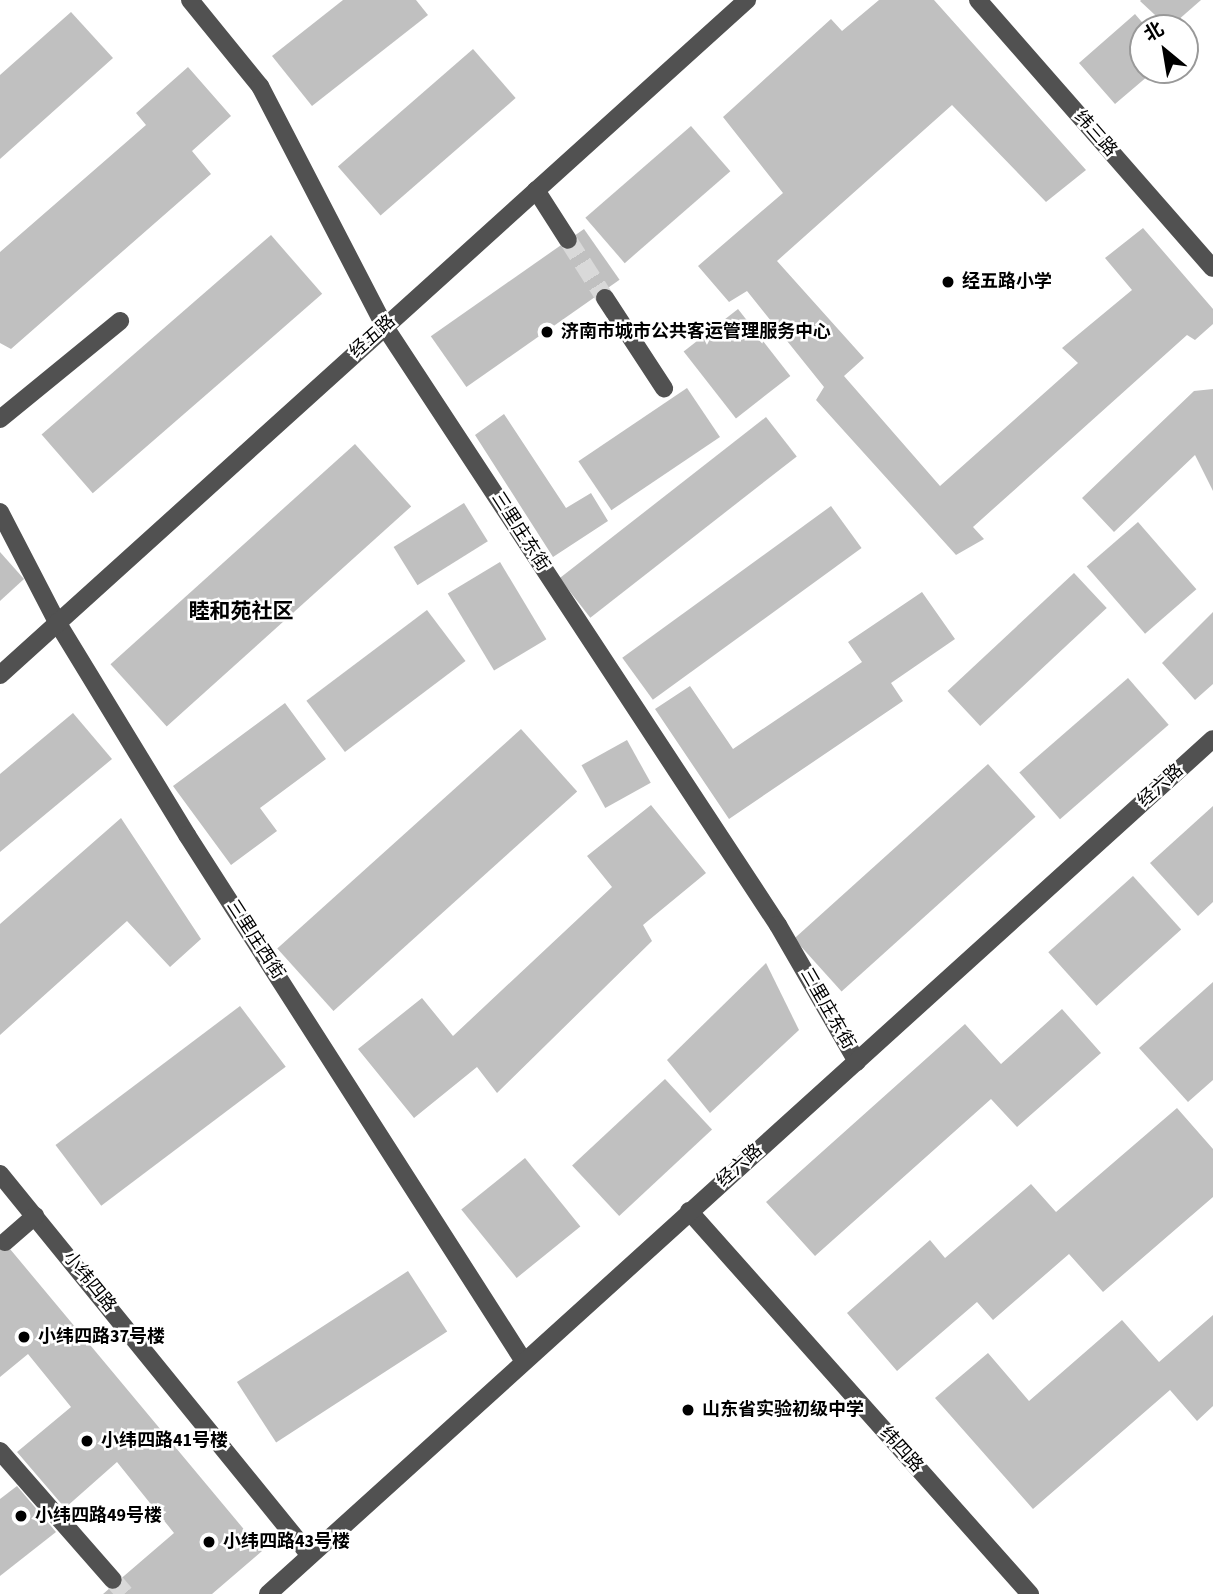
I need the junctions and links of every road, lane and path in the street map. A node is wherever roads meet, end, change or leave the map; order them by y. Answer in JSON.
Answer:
{"nodes":[{"id":1,"x":190,"y":0,"type":"edge"},
{"id":2,"x":747,"y":0,"type":"edge"},
{"id":3,"x":978,"y":0,"type":"edge"},
{"id":4,"x":536,"y":190,"type":"junction"},
{"id":5,"x":568,"y":240,"type":"tunnel mouth"},
{"id":6,"x":1213,"y":268,"type":"edge"},
{"id":7,"x":605,"y":298,"type":"tunnel mouth"},
{"id":8,"x":120,"y":321,"type":"dead end"},
{"id":9,"x":385,"y":327,"type":"junction"},
{"id":10,"x":664,"y":388,"type":"dead end"},
{"id":11,"x":0,"y":419,"type":"edge"},
{"id":12,"x":0,"y":512,"type":"edge"},
{"id":13,"x":57,"y":622,"type":"junction"},
{"id":14,"x":0,"y":675,"type":"edge"},
{"id":15,"x":1213,"y":739,"type":"edge"},
{"id":16,"x":857,"y":1062,"type":"junction"},
{"id":17,"x":0,"y":1174,"type":"edge"},
{"id":18,"x":689,"y":1211,"type":"junction"},
{"id":19,"x":35,"y":1216,"type":"junction"},
{"id":20,"x":5,"y":1242,"type":"dead end"},
{"id":21,"x":523,"y":1360,"type":"junction"},
{"id":22,"x":0,"y":1451,"type":"edge"},
{"id":23,"x":309,"y":1554,"type":"junction"},
{"id":24,"x":113,"y":1580,"type":"tunnel mouth"},
{"id":25,"x":268,"y":1594,"type":"edge"},
{"id":26,"x":1030,"y":1594,"type":"edge"}],
"edges":[{"from":1,"to":9,"type":"street","name":"三里庄东街"},
{"from":2,"to":4,"type":"street","name":"经五路"},
{"from":3,"to":6,"type":"street","name":"纬三路"},
{"from":4,"to":5,"type":"street"},
{"from":4,"to":9,"type":"street","name":"经五路"},
{"from":7,"to":10,"type":"street"},
{"from":8,"to":11,"type":"street"},
{"from":9,"to":13,"type":"street","name":"经五路"},
{"from":9,"to":16,"type":"street","name":"三里庄东街"},
{"from":12,"to":13,"type":"street","name":"三里庄西街"},
{"from":13,"to":14,"type":"street","name":"经五路"},
{"from":13,"to":21,"type":"street","name":"三里庄西街"},
{"from":15,"to":16,"type":"street","name":"经六路"},
{"from":16,"to":18,"type":"street","name":"经六路"},
{"from":17,"to":19,"type":"street","name":"小纬四路"},
{"from":18,"to":21,"type":"street","name":"经六路"},
{"from":18,"to":26,"type":"street","name":"纬四路"},
{"from":19,"to":20,"type":"street"},
{"from":19,"to":23,"type":"street","name":"小纬四路"},
{"from":21,"to":23,"type":"street","name":"经六路"},
{"from":22,"to":24,"type":"street"},
{"from":23,"to":25,"type":"street","name":"经六路"}]}
